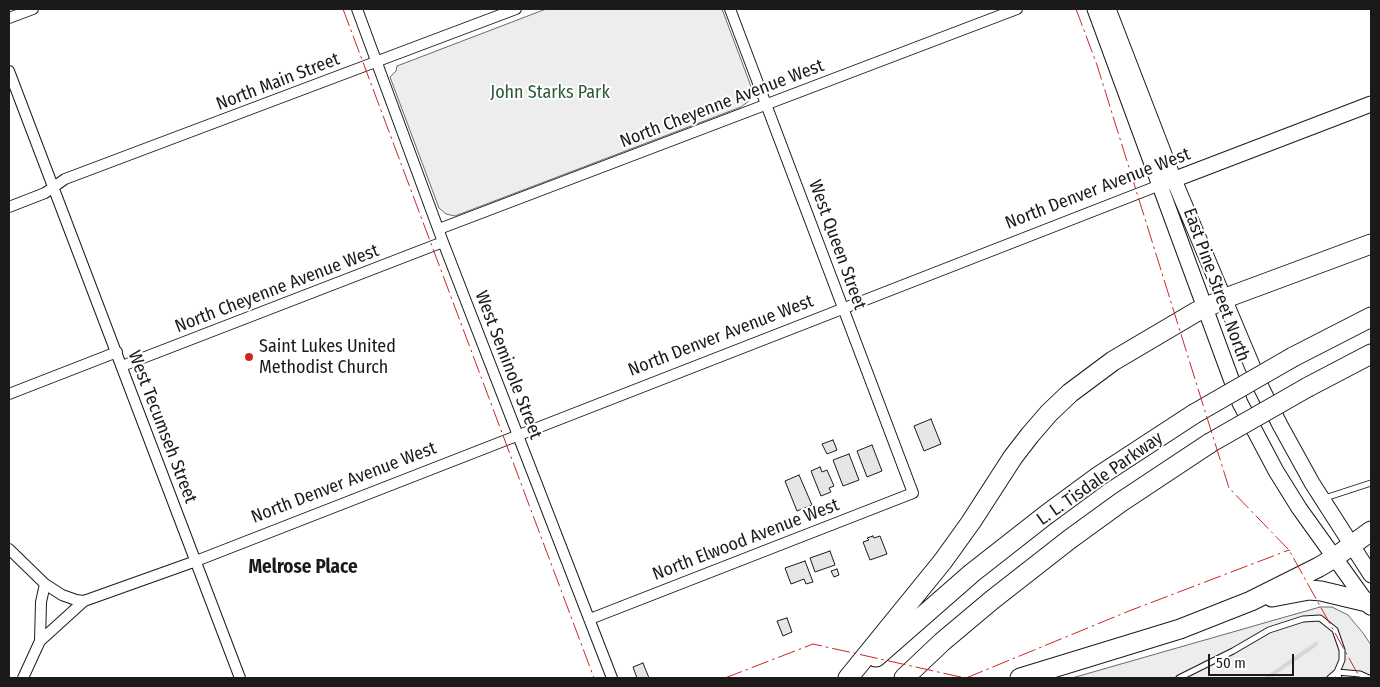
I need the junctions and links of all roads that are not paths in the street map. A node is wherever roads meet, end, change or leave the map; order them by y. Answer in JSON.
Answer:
{"nodes":[{"id":1,"x":33,"y":9,"type":"edge"},
{"id":2,"x":357,"y":9,"type":"edge"},
{"id":3,"x":516,"y":9,"type":"edge"},
{"id":4,"x":730,"y":9,"type":"edge"},
{"id":5,"x":1017,"y":9,"type":"edge"},
{"id":6,"x":1095,"y":9,"type":"edge"},
{"id":7,"x":1108,"y":9,"type":"edge"},
{"id":8,"x":9,"y":18,"type":"edge"},
{"id":9,"x":377,"y":62,"type":"junction"},
{"id":10,"x":9,"y":70,"type":"edge"},
{"id":11,"x":767,"y":104,"type":"junction"},
{"id":12,"x":1371,"y":104,"type":"edge"},
{"id":13,"x":1167,"y":182,"type":"junction"},
{"id":14,"x":53,"y":188,"type":"junction"},
{"id":15,"x":9,"y":207,"type":"edge"},
{"id":16,"x":439,"y":230,"type":"junction"},
{"id":17,"x":443,"y":242,"type":"junction"},
{"id":18,"x":1371,"y":244,"type":"edge"},
{"id":19,"x":1225,"y":298,"type":"junction"},
{"id":20,"x":1205,"y":308,"type":"junction"},
{"id":21,"x":843,"y":309,"type":"junction"},
{"id":22,"x":1371,"y":317,"type":"edge"},
{"id":23,"x":117,"y":352,"type":"junction"},
{"id":24,"x":1371,"y":354,"type":"edge"},
{"id":25,"x":122,"y":366,"type":"junction"},
{"id":26,"x":9,"y":394,"type":"edge"},
{"id":27,"x":518,"y":436,"type":"junction"},
{"id":28,"x":1371,"y":482,"type":"edge"},
{"id":29,"x":913,"y":493,"type":"joint"},
{"id":30,"x":1322,"y":499,"type":"junction"},
{"id":31,"x":1371,"y":532,"type":"edge"},
{"id":32,"x":1352,"y":546,"type":"junction"},
{"id":33,"x":9,"y":548,"type":"edge"},
{"id":34,"x":1334,"y":558,"type":"junction"},
{"id":35,"x":196,"y":561,"type":"junction"},
{"id":36,"x":1371,"y":575,"type":"edge"},
{"id":37,"x":45,"y":584,"type":"junction"},
{"id":38,"x":84,"y":601,"type":"junction"},
{"id":39,"x":1251,"y":601,"type":"junction"},
{"id":40,"x":1369,"y":605,"type":"edge"},
{"id":41,"x":590,"y":619,"type":"junction"},
{"id":42,"x":40,"y":641,"type":"junction"},
{"id":43,"x":1337,"y":672,"type":"junction"},
{"id":44,"x":23,"y":678,"type":"edge"},
{"id":45,"x":240,"y":678,"type":"edge"},
{"id":46,"x":612,"y":678,"type":"edge"},
{"id":47,"x":848,"y":678,"type":"edge"},
{"id":48,"x":854,"y":678,"type":"edge"},
{"id":49,"x":904,"y":678,"type":"edge"},
{"id":50,"x":1020,"y":678,"type":"edge"},
{"id":51,"x":1179,"y":678,"type":"edge"},
{"id":52,"x":1330,"y":678,"type":"edge"},
{"id":53,"x":1339,"y":678,"type":"edge"},
{"id":54,"x":1369,"y":678,"type":"edge"}],
"edges":[{"from":1,"to":8,"type":"street"},
{"from":2,"to":9,"type":"street","name":"West Seminole Street"},
{"from":3,"to":9,"type":"street","name":"North Main Street"},
{"from":4,"to":11,"type":"street","name":"West Queen Street"},
{"from":5,"to":11,"type":"street","name":"North Cheyenne Avenue West"},
{"from":6,"to":13,"type":"street","name":"East Pine Street North"},
{"from":7,"to":13,"type":"street","name":"East Pine Street North"},
{"from":9,"to":14,"type":"street","name":"North Main Street"},
{"from":9,"to":16,"type":"street","name":"West Seminole Street"},
{"from":10,"to":14,"type":"street","name":"West Tecumseh Street"},
{"from":11,"to":16,"type":"street","name":"North Cheyenne Avenue West"},
{"from":11,"to":21,"type":"street","name":"West Queen Street"},
{"from":12,"to":13,"type":"street","name":"North Denver Avenue West"},
{"from":13,"to":19,"type":"street","name":"East Pine Street North"},
{"from":13,"to":20,"type":"street","name":"East Pine Street North"},
{"from":13,"to":21,"type":"street","name":"North Denver Avenue West"},
{"from":14,"to":15,"type":"street","name":"North Main Street"},
{"from":14,"to":23,"type":"street","name":"West Tecumseh Street"},
{"from":16,"to":17,"type":"street","name":"West Seminole Street"},
{"from":17,"to":25,"type":"street","name":"North Cheyenne Avenue West"},
{"from":17,"to":27,"type":"street","name":"West Seminole Street"},
{"from":18,"to":19,"type":"highway"},
{"from":19,"to":20,"type":"highway"},
{"from":19,"to":30,"type":"street","name":"East Pine Street North"},
{"from":20,"to":34,"type":"street","name":"East Pine Street North"},
{"from":20,"to":47,"type":"highway"},
{"from":21,"to":27,"type":"street","name":"North Denver Avenue West"},
{"from":21,"to":29,"type":"street","name":"West Queen Street"},
{"from":22,"to":48,"type":"highway","name":"L. L. Tisdale Parkway","bridge":true},
{"from":23,"to":25,"type":"street","name":"West Tecumseh Street"},
{"from":23,"to":26,"type":"street"},
{"from":24,"to":49,"type":"highway","name":"L. L. Tisdale Parkway","bridge":true},
{"from":25,"to":35,"type":"street","name":"West Tecumseh Street"},
{"from":27,"to":35,"type":"street","name":"North Denver Avenue West"},
{"from":27,"to":41,"type":"street","name":"West Seminole Street"},
{"from":28,"to":30,"type":"lane"},
{"from":29,"to":41,"type":"street","name":"North Elwood Avenue West"},
{"from":30,"to":32,"type":"street","name":"East Pine Street North"},
{"from":31,"to":32,"type":"highway"},
{"from":32,"to":34,"type":"highway"},
{"from":32,"to":36,"type":"street","name":"East Pine Street North"},
{"from":33,"to":37,"type":"street"},
{"from":34,"to":39,"type":"highway"},
{"from":34,"to":40,"type":"street","name":"East Pine Street North"},
{"from":35,"to":38,"type":"street","name":"North Denver Avenue West"},
{"from":35,"to":45,"type":"street","name":"West Tecumseh Street"},
{"from":37,"to":38,"type":"street"},
{"from":37,"to":42,"type":"street","name":"North Denver Avenue West"},
{"from":38,"to":42,"type":"street","name":"North Denver Avenue West"},
{"from":39,"to":40,"type":"highway"},
{"from":39,"to":50,"type":"highway"},
{"from":41,"to":46,"type":"street","name":"West Seminole Street"},
{"from":42,"to":44,"type":"street","name":"North Denver Avenue West"},
{"from":43,"to":51,"type":"lane"},
{"from":43,"to":52,"type":"lane"},
{"from":43,"to":53,"type":"lane"},
{"from":43,"to":54,"type":"lane"}]}
